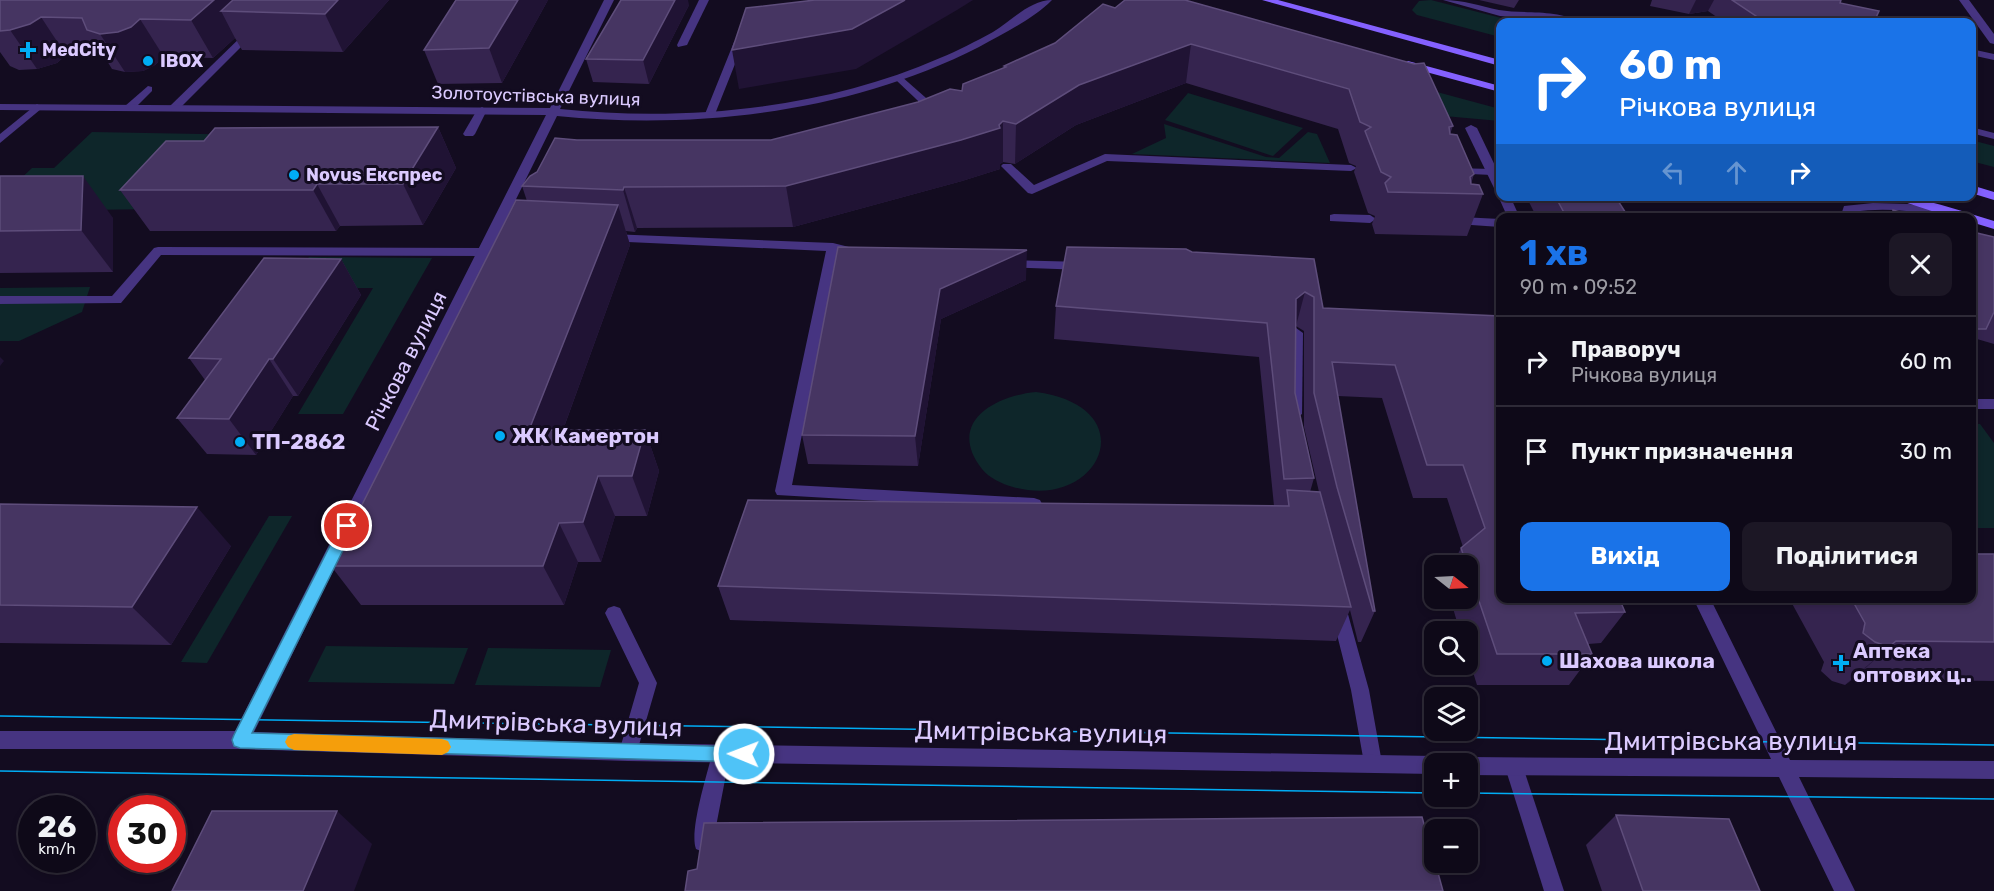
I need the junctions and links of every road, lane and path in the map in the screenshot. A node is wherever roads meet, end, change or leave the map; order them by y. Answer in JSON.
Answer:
{"nodes":[{"id":1,"x":609,"y":0,"type":"edge"},
{"id":2,"x":704,"y":0,"type":"edge"},
{"id":3,"x":1047,"y":0,"type":"edge"},
{"id":4,"x":1267,"y":0,"type":"edge"},
{"id":5,"x":1448,"y":0,"type":"edge"},
{"id":6,"x":1964,"y":0,"type":"edge"},
{"id":7,"x":1556,"y":18,"type":"edge"},
{"id":8,"x":262,"y":21,"type":"edge"},
{"id":9,"x":750,"y":37,"type":"edge"},
{"id":10,"x":1994,"y":41,"type":"edge"},
{"id":11,"x":682,"y":45,"type":"dead end"},
{"id":12,"x":1976,"y":53,"type":"edge"},
{"id":13,"x":1994,"y":57,"type":"edge"},
{"id":14,"x":1397,"y":60,"type":"edge"},
{"id":15,"x":1496,"y":62,"type":"edge"},
{"id":16,"x":901,"y":79,"type":"junction"},
{"id":17,"x":1496,"y":88,"type":"edge"},
{"id":18,"x":148,"y":89,"type":"dead end"},
{"id":19,"x":0,"y":107,"type":"edge"},
{"id":20,"x":37,"y":107,"type":"junction"},
{"id":21,"x":129,"y":108,"type":"junction"},
{"id":22,"x":174,"y":108,"type":"junction"},
{"id":23,"x":482,"y":110,"type":"junction"},
{"id":24,"x":556,"y":111,"type":"junction"},
{"id":25,"x":710,"y":114,"type":"junction"},
{"id":26,"x":945,"y":118,"type":"edge"},
{"id":27,"x":1471,"y":128,"type":"dead end"},
{"id":28,"x":1976,"y":131,"type":"edge"},
{"id":29,"x":469,"y":134,"type":"dead end"},
{"id":30,"x":1994,"y":136,"type":"edge"},
{"id":31,"x":0,"y":140,"type":"edge"},
{"id":32,"x":1007,"y":166,"type":"edge"},
{"id":33,"x":1351,"y":168,"type":"dead end"},
{"id":34,"x":1441,"y":171,"type":"edge"},
{"id":35,"x":1492,"y":172,"type":"junction"},
{"id":36,"x":1496,"y":180,"type":"edge"},
{"id":37,"x":1976,"y":190,"type":"edge"},
{"id":38,"x":1994,"y":195,"type":"edge"},
{"id":39,"x":1910,"y":201,"type":"edge"},
{"id":40,"x":1847,"y":213,"type":"edge"},
{"id":41,"x":1945,"y":213,"type":"edge"},
{"id":42,"x":1952,"y":213,"type":"edge"},
{"id":43,"x":1334,"y":218,"type":"dead end"},
{"id":44,"x":1370,"y":219,"type":"dead end"},
{"id":45,"x":1976,"y":220,"type":"edge"},
{"id":46,"x":1461,"y":221,"type":"edge"},
{"id":47,"x":1496,"y":223,"type":"edge"},
{"id":48,"x":1994,"y":225,"type":"edge"},
{"id":49,"x":595,"y":237,"type":"edge"},
{"id":50,"x":833,"y":247,"type":"junction"},
{"id":51,"x":484,"y":252,"type":"junction"},
{"id":52,"x":873,"y":258,"type":"edge"},
{"id":53,"x":991,"y":264,"type":"edge"},
{"id":54,"x":1099,"y":267,"type":"edge"},
{"id":55,"x":0,"y":300,"type":"edge"},
{"id":56,"x":1296,"y":333,"type":"edge"},
{"id":57,"x":1976,"y":404,"type":"edge"},
{"id":58,"x":1994,"y":404,"type":"edge"},
{"id":59,"x":1295,"y":427,"type":"edge"},
{"id":60,"x":1048,"y":505,"type":"edge"},
{"id":61,"x":1333,"y":588,"type":"edge"},
{"id":62,"x":1703,"y":603,"type":"edge"},
{"id":63,"x":614,"y":613,"type":"dead end"},
{"id":64,"x":0,"y":740,"type":"edge"},
{"id":65,"x":240,"y":740,"type":"junction"},
{"id":66,"x":628,"y":753,"type":"junction"},
{"id":67,"x":721,"y":754,"type":"junction"},
{"id":68,"x":1373,"y":763,"type":"junction"},
{"id":69,"x":1424,"y":765,"type":"edge"},
{"id":70,"x":1478,"y":766,"type":"edge"},
{"id":71,"x":1514,"y":767,"type":"junction"},
{"id":72,"x":1784,"y":768,"type":"junction"},
{"id":73,"x":1994,"y":770,"type":"edge"},
{"id":74,"x":701,"y":856,"type":"edge"},
{"id":75,"x":1554,"y":891,"type":"edge"},
{"id":76,"x":1845,"y":891,"type":"edge"}],
"edges":[{"from":1,"to":24,"type":"street","name":"Річкова вулиця"},
{"from":2,"to":11,"type":"street"},
{"from":3,"to":16,"type":"street","name":"Золотоустівська вулиця"},
{"from":4,"to":15,"type":"main road"},
{"from":5,"to":7,"type":"street"},
{"from":6,"to":10,"type":"street"},
{"from":8,"to":22,"type":"street"},
{"from":9,"to":25,"type":"street"},
{"from":12,"to":13,"type":"street"},
{"from":14,"to":17,"type":"main road"},
{"from":16,"to":25,"type":"street","name":"Золотоустівська вулиця"},
{"from":16,"to":26,"type":"street"},
{"from":18,"to":21,"type":"street"},
{"from":19,"to":20,"type":"street","name":"Золотоустівська вулиця"},
{"from":20,"to":21,"type":"street","name":"Золотоустівська вулиця"},
{"from":20,"to":31,"type":"street"},
{"from":21,"to":22,"type":"street","name":"Золотоустівська вулиця"},
{"from":22,"to":23,"type":"street","name":"Золотоустівська вулиця"},
{"from":23,"to":24,"type":"street","name":"Золотоустівська вулиця"},
{"from":23,"to":29,"type":"street"},
{"from":24,"to":25,"type":"street","name":"Золотоустівська вулиця"},
{"from":24,"to":51,"type":"street","name":"Річкова вулиця"},
{"from":27,"to":35,"type":"street"},
{"from":28,"to":30,"type":"street"},
{"from":32,"to":33,"type":"street"},
{"from":34,"to":35,"type":"street"},
{"from":35,"to":36,"type":"street"},
{"from":37,"to":38,"type":"main road"},
{"from":39,"to":42,"type":"main road"},
{"from":40,"to":41,"type":"street"},
{"from":43,"to":44,"type":"street"},
{"from":45,"to":48,"type":"main road"},
{"from":46,"to":47,"type":"street"},
{"from":49,"to":50,"type":"street"},
{"from":50,"to":52,"type":"street"},
{"from":50,"to":60,"type":"street"},
{"from":51,"to":55,"type":"street"},
{"from":51,"to":65,"type":"street","name":"Річкова вулиця"},
{"from":53,"to":54,"type":"street"},
{"from":56,"to":59,"type":"street"},
{"from":57,"to":58,"type":"street"},
{"from":61,"to":68,"type":"street"},
{"from":62,"to":72,"type":"street"},
{"from":63,"to":66,"type":"street"},
{"from":64,"to":65,"type":"street","name":"Дмитрівська вулиця"},
{"from":65,"to":66,"type":"street","name":"Дмитрівська вулиця"},
{"from":66,"to":67,"type":"street","name":"Дмитрівська вулиця"},
{"from":67,"to":68,"type":"street","name":"Дмитрівська вулиця"},
{"from":67,"to":74,"type":"street"},
{"from":68,"to":69,"type":"street","name":"Дмитрівська вулиця"},
{"from":70,"to":71,"type":"street","name":"Дмитрівська вулиця"},
{"from":71,"to":72,"type":"street","name":"Дмитрівська вулиця"},
{"from":71,"to":75,"type":"street"},
{"from":72,"to":73,"type":"street","name":"Дмитрівська вулиця"},
{"from":72,"to":76,"type":"street"}]}
